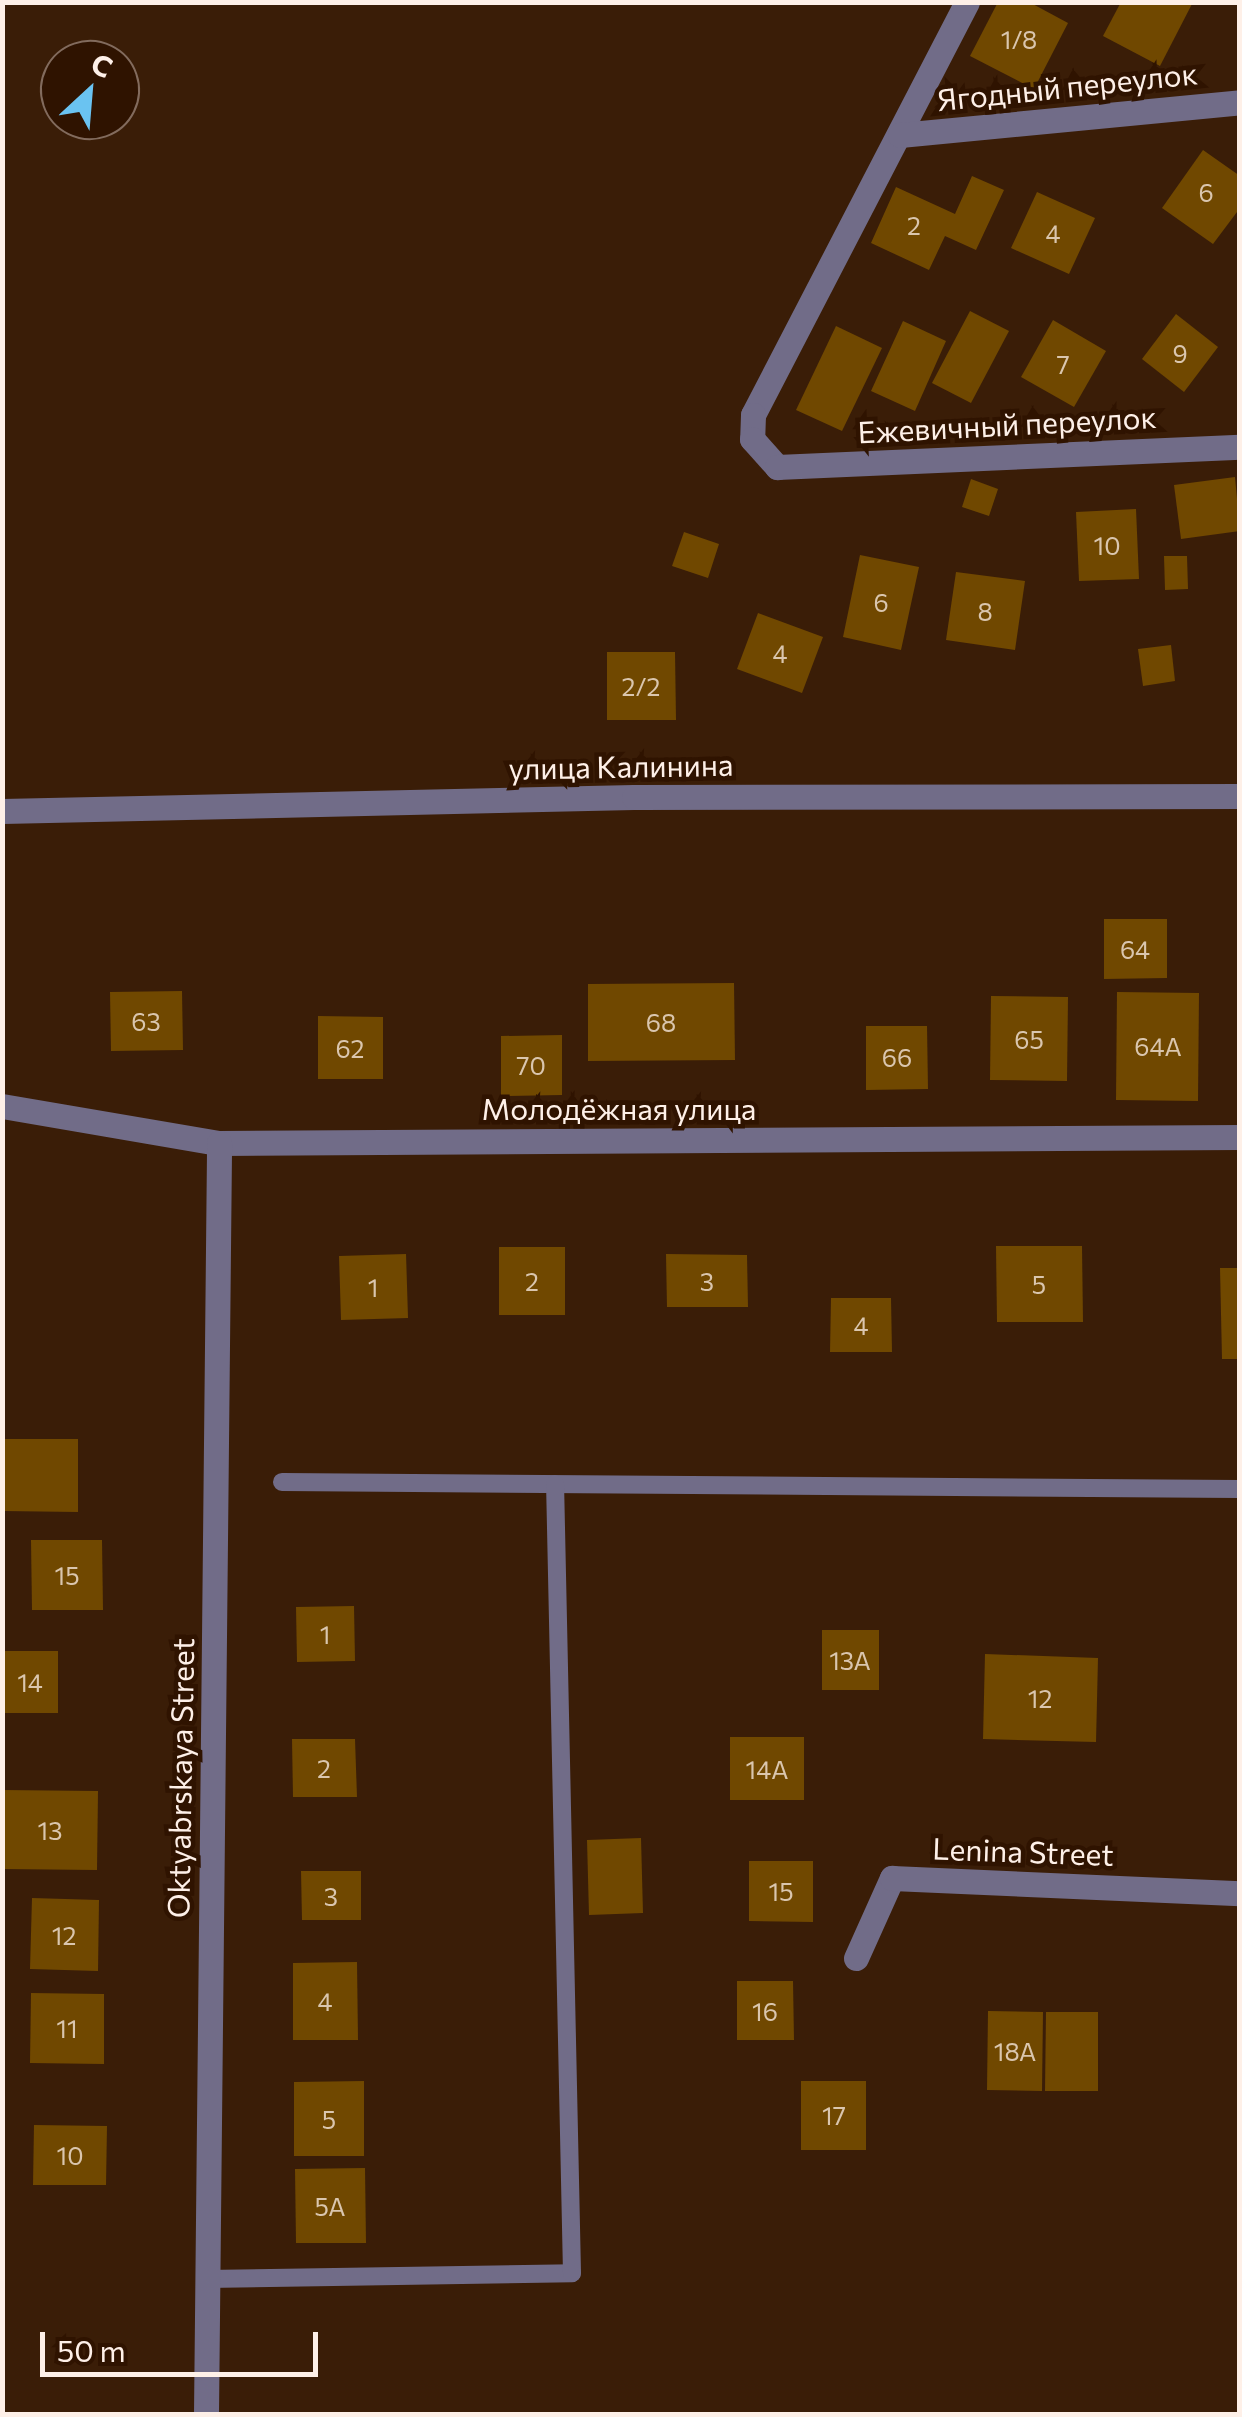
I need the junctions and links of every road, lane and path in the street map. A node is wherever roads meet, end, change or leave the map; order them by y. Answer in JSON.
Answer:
{"nodes":[{"id":1,"x":967,"y":2,"type":"edge"},
{"id":2,"x":1240,"y":102,"type":"edge"},
{"id":3,"x":900,"y":135,"type":"junction"},
{"id":4,"x":1240,"y":447,"type":"edge"},
{"id":5,"x":1240,"y":796,"type":"edge"},
{"id":6,"x":2,"y":811,"type":"edge"},
{"id":7,"x":2,"y":1106,"type":"edge"},
{"id":8,"x":1240,"y":1136,"type":"edge"},
{"id":9,"x":218,"y":1143,"type":"junction"},
{"id":10,"x":282,"y":1482,"type":"dead end"},
{"id":11,"x":556,"y":1484,"type":"junction"},
{"id":12,"x":1240,"y":1489,"type":"edge"},
{"id":13,"x":1240,"y":1892,"type":"edge"},
{"id":14,"x":856,"y":1958,"type":"dead end"},
{"id":15,"x":206,"y":2279,"type":"junction"},
{"id":16,"x":206,"y":2414,"type":"edge"}],
"edges":[{"from":1,"to":3,"type":"street"},
{"from":2,"to":3,"type":"street","name":"Ягодный переулок"},
{"from":3,"to":4,"type":"street","name":"Ежевичный переулок"},
{"from":5,"to":6,"type":"street","name":"улица Калинина"},
{"from":7,"to":9,"type":"street","name":"Молодёжная улица"},
{"from":8,"to":9,"type":"street","name":"Молодёжная улица"},
{"from":9,"to":15,"type":"street","name":"Oktyabrskaya Street"},
{"from":10,"to":11,"type":"lane"},
{"from":11,"to":12,"type":"lane"},
{"from":11,"to":15,"type":"lane"},
{"from":13,"to":14,"type":"street","name":"Lenina Street"},
{"from":15,"to":16,"type":"street","name":"Oktyabrskaya Street"}]}
